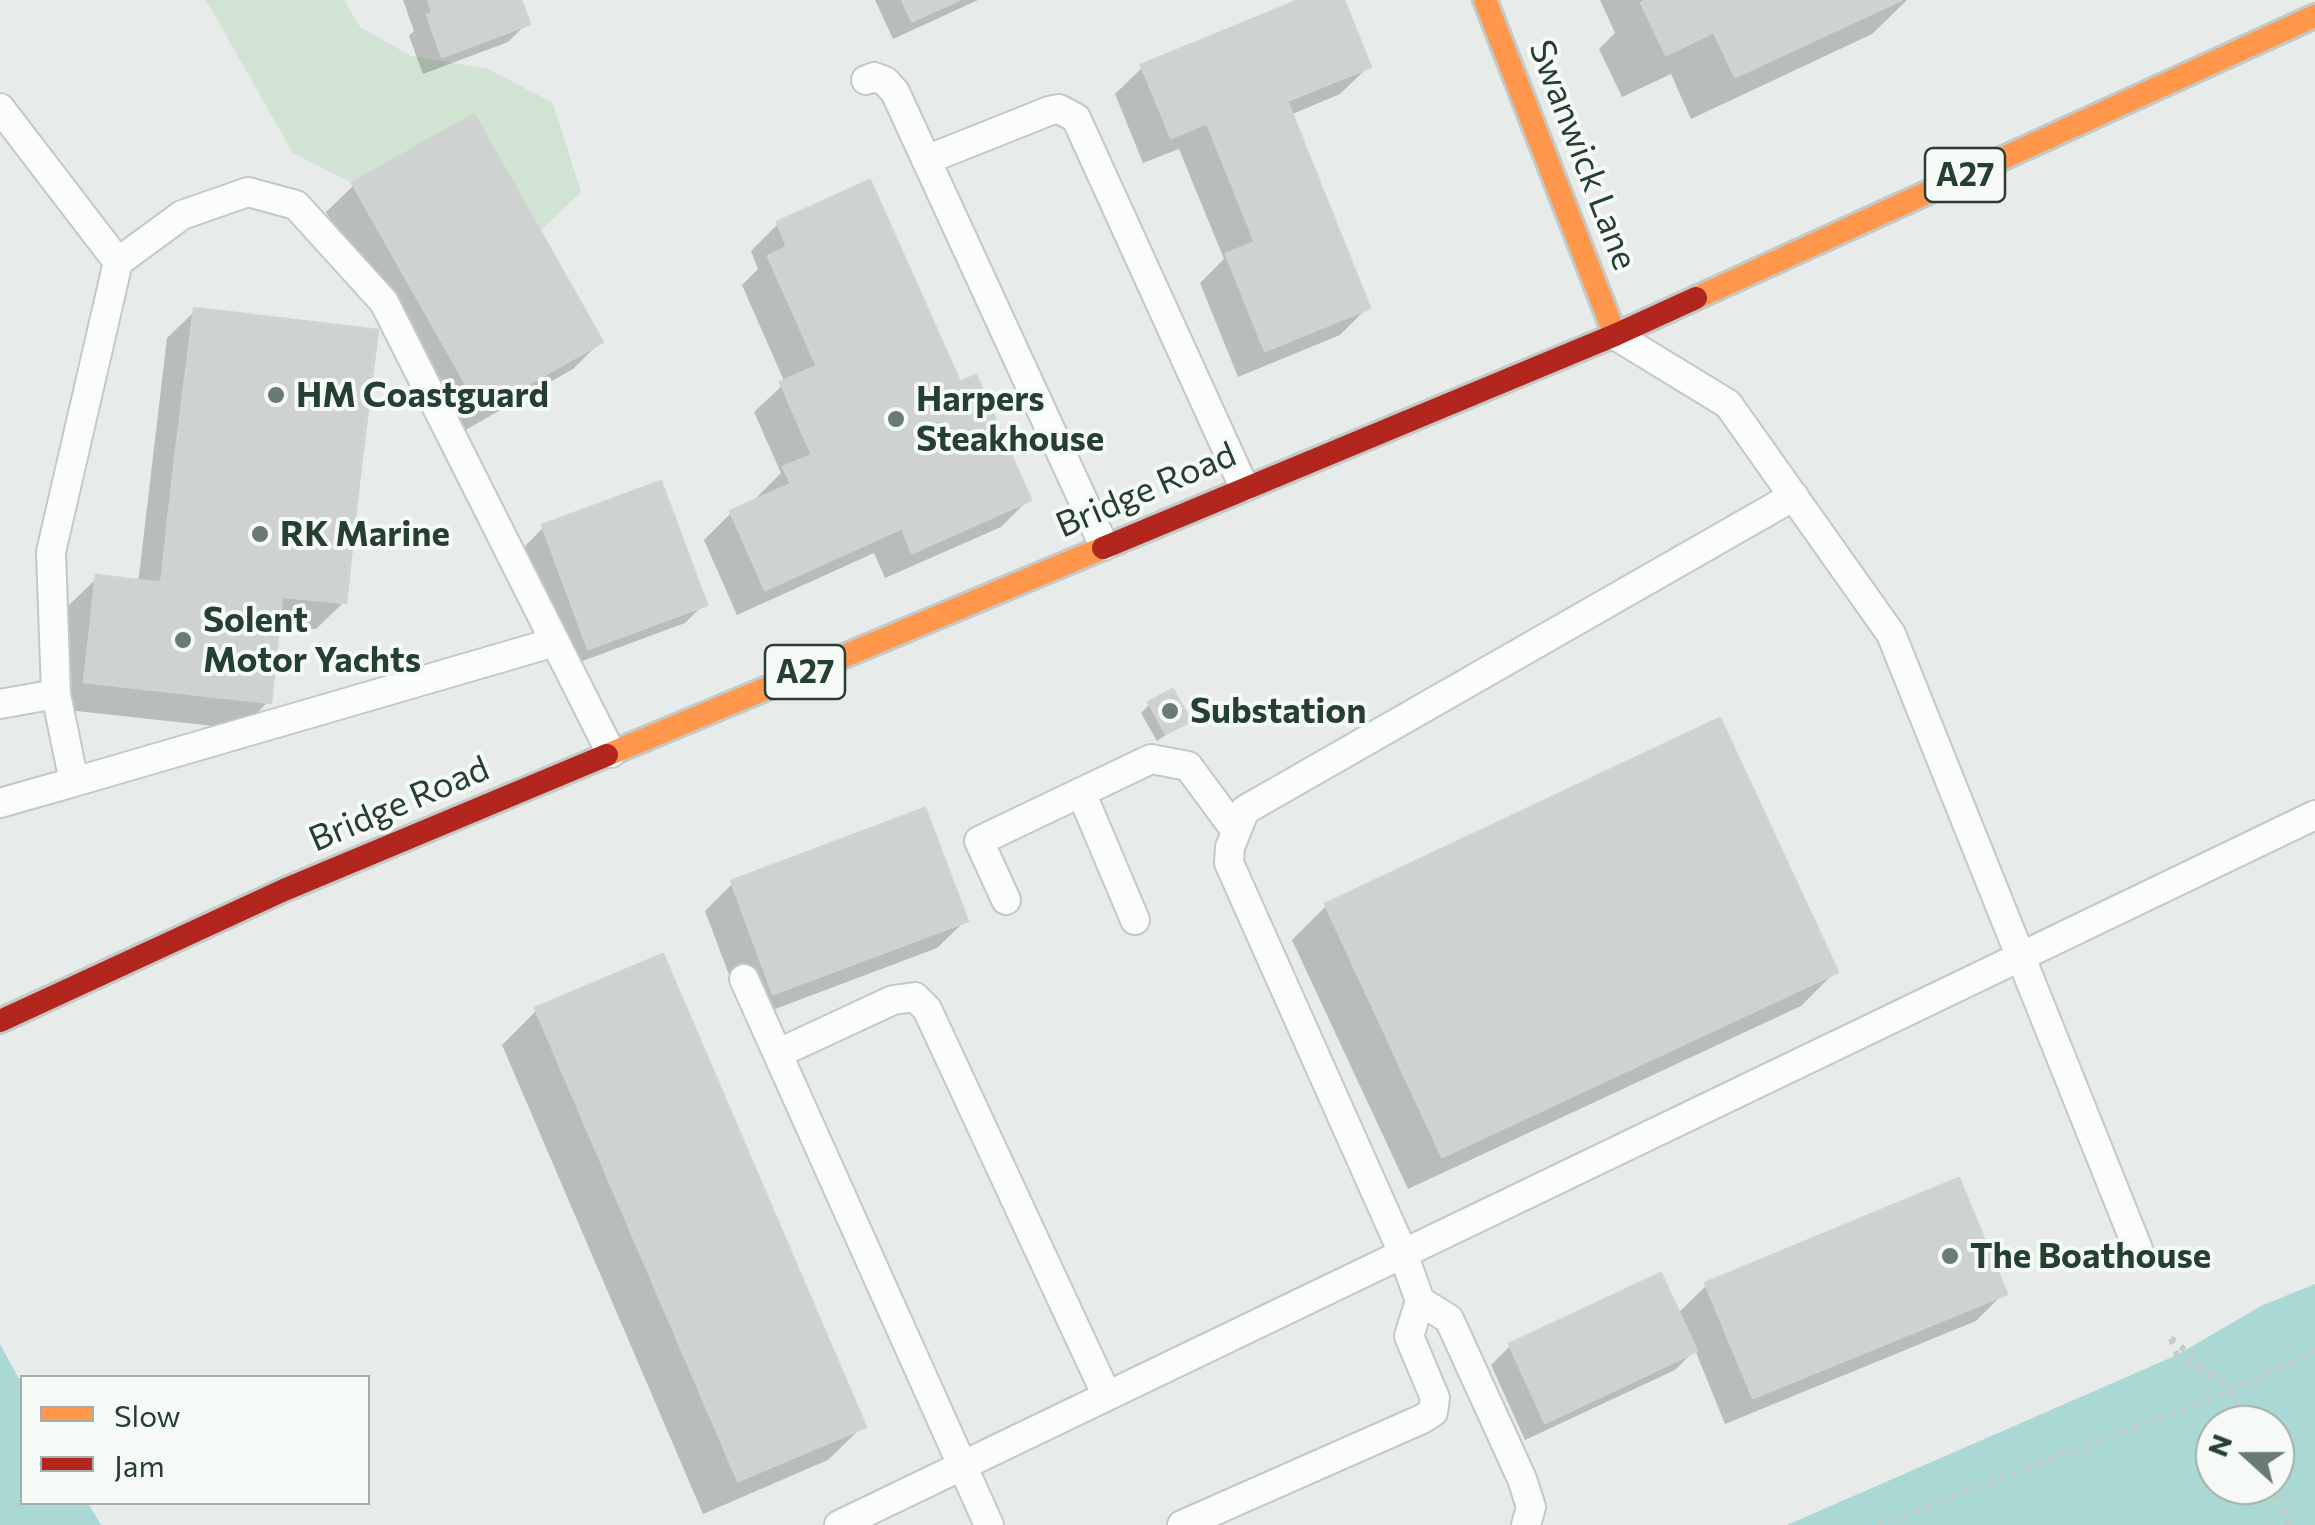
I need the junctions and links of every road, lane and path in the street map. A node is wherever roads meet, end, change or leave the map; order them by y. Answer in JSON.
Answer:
{"nodes":[{"id":1,"x":1485,"y":0,"type":"edge"},
{"id":2,"x":2315,"y":16,"type":"edge"},
{"id":3,"x":866,"y":80,"type":"dead end"},
{"id":4,"x":0,"y":108,"type":"edge"},
{"id":5,"x":926,"y":160,"type":"junction"},
{"id":6,"x":118,"y":262,"type":"junction"},
{"id":7,"x":1615,"y":335,"type":"junction"},
{"id":8,"x":1244,"y":487,"type":"junction"},
{"id":9,"x":1794,"y":496,"type":"junction"},
{"id":10,"x":1104,"y":546,"type":"junction"},
{"id":11,"x":554,"y":642,"type":"junction"},
{"id":12,"x":56,"y":694,"type":"junction"},
{"id":13,"x":0,"y":704,"type":"edge"},
{"id":14,"x":611,"y":753,"type":"junction"},
{"id":15,"x":74,"y":782,"type":"junction"},
{"id":16,"x":1082,"y":792,"type":"junction"},
{"id":17,"x":0,"y":803,"type":"edge"},
{"id":18,"x":2315,"y":815,"type":"edge"},
{"id":19,"x":1236,"y":831,"type":"junction"},
{"id":20,"x":1006,"y":900,"type":"dead end"},
{"id":21,"x":1135,"y":920,"type":"dead end"},
{"id":22,"x":2020,"y":956,"type":"junction"},
{"id":23,"x":744,"y":978,"type":"dead end"},
{"id":24,"x":0,"y":1021,"type":"edge"},
{"id":25,"x":778,"y":1054,"type":"junction"},
{"id":26,"x":2138,"y":1249,"type":"dead end"},
{"id":27,"x":1403,"y":1253,"type":"junction"},
{"id":28,"x":1420,"y":1301,"type":"junction"},
{"id":29,"x":2315,"y":1352,"type":"edge"},
{"id":30,"x":2231,"y":1391,"type":"junction"},
{"id":31,"x":1107,"y":1396,"type":"junction"},
{"id":32,"x":2237,"y":1405,"type":"edge"},
{"id":33,"x":964,"y":1464,"type":"junction"},
{"id":34,"x":839,"y":1525,"type":"edge"},
{"id":35,"x":989,"y":1525,"type":"edge"},
{"id":36,"x":1182,"y":1525,"type":"edge"},
{"id":37,"x":1526,"y":1525,"type":"edge"},
{"id":38,"x":1878,"y":1525,"type":"edge"}],
"edges":[{"from":1,"to":7,"type":"main road","name":"Swanwick Lane"},
{"from":2,"to":7,"type":"main road","name":"Bridge Road","number":"A27"},
{"from":3,"to":5,"type":"lane"},
{"from":4,"to":6,"type":"lane"},
{"from":5,"to":8,"type":"lane"},
{"from":5,"to":10,"type":"lane"},
{"from":6,"to":11,"type":"lane"},
{"from":6,"to":12,"type":"lane"},
{"from":7,"to":8,"type":"main road","name":"Bridge Road","number":"A27"},
{"from":7,"to":9,"type":"lane"},
{"from":8,"to":10,"type":"main road","name":"Bridge Road","number":"A27"},
{"from":9,"to":19,"type":"lane"},
{"from":9,"to":22,"type":"lane"},
{"from":10,"to":14,"type":"main road","name":"Bridge Road","number":"A27"},
{"from":11,"to":14,"type":"lane"},
{"from":11,"to":15,"type":"lane"},
{"from":12,"to":13,"type":"lane"},
{"from":12,"to":15,"type":"lane"},
{"from":14,"to":24,"type":"main road","name":"Bridge Road","number":"A27"},
{"from":15,"to":17,"type":"lane"},
{"from":16,"to":19,"type":"lane"},
{"from":16,"to":20,"type":"lane"},
{"from":16,"to":21,"type":"lane"},
{"from":18,"to":22,"type":"lane"},
{"from":19,"to":27,"type":"lane"},
{"from":22,"to":26,"type":"lane"},
{"from":22,"to":27,"type":"lane"},
{"from":23,"to":25,"type":"lane"},
{"from":25,"to":31,"type":"lane"},
{"from":25,"to":33,"type":"lane"},
{"from":27,"to":28,"type":"lane"},
{"from":27,"to":31,"type":"lane"},
{"from":28,"to":36,"type":"lane"},
{"from":28,"to":37,"type":"lane"},
{"from":29,"to":30,"type":"path"},
{"from":30,"to":30,"type":"path"},
{"from":30,"to":32,"type":"path"},
{"from":30,"to":38,"type":"path"},
{"from":31,"to":33,"type":"lane"},
{"from":33,"to":34,"type":"lane"},
{"from":33,"to":35,"type":"lane"}]}
